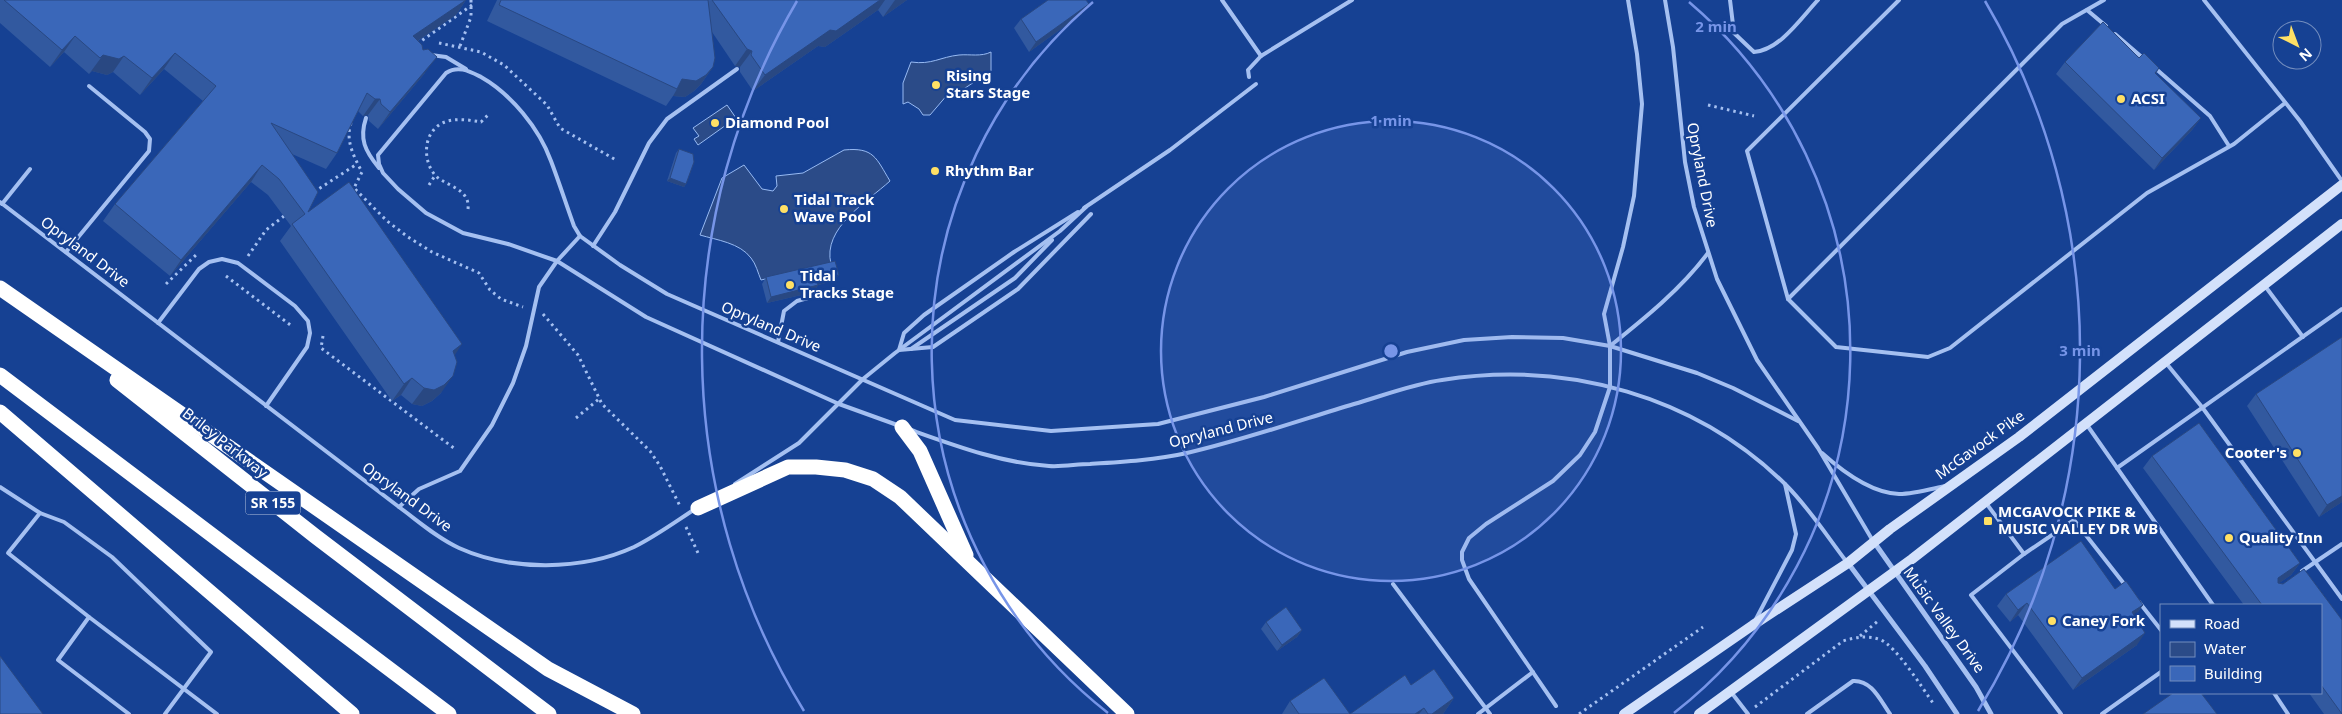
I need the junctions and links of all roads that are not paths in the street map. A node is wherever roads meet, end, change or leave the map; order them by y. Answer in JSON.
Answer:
{"nodes":[{"id":1,"x":1222,"y":0,"type":"edge"},
{"id":2,"x":1352,"y":0,"type":"edge"},
{"id":3,"x":1628,"y":0,"type":"edge"},
{"id":4,"x":1665,"y":0,"type":"edge"},
{"id":5,"x":1730,"y":0,"type":"edge"},
{"id":6,"x":1818,"y":0,"type":"edge"},
{"id":7,"x":1899,"y":0,"type":"edge"},
{"id":8,"x":2104,"y":0,"type":"edge"},
{"id":9,"x":2204,"y":0,"type":"edge"},
{"id":10,"x":2087,"y":10,"type":"junction"},
{"id":11,"x":427,"y":55,"type":"edge"},
{"id":12,"x":1261,"y":56,"type":"junction"},
{"id":13,"x":737,"y":69,"type":"dead end"},
{"id":14,"x":470,"y":71,"type":"junction"},
{"id":15,"x":1249,"y":78,"type":"dead end"},
{"id":16,"x":1256,"y":84,"type":"dead end"},
{"id":17,"x":89,"y":86,"type":"dead end"},
{"id":18,"x":2285,"y":103,"type":"junction"},
{"id":19,"x":366,"y":118,"type":"edge"},
{"id":20,"x":2229,"y":146,"type":"junction"},
{"id":21,"x":30,"y":169,"type":"dead end"},
{"id":22,"x":383,"y":173,"type":"junction"},
{"id":23,"x":2342,"y":183,"type":"edge"},
{"id":24,"x":1,"y":203,"type":"edge"},
{"id":25,"x":1086,"y":208,"type":"junction"},
{"id":26,"x":1091,"y":214,"type":"dead end"},
{"id":27,"x":2342,"y":224,"type":"edge"},
{"id":28,"x":1060,"y":232,"type":"junction"},
{"id":29,"x":580,"y":236,"type":"junction"},
{"id":30,"x":593,"y":246,"type":"junction"},
{"id":31,"x":66,"y":252,"type":"junction"},
{"id":32,"x":1708,"y":253,"type":"junction"},
{"id":33,"x":557,"y":261,"type":"junction"},
{"id":34,"x":2264,"y":284,"type":"junction"},
{"id":35,"x":0,"y":288,"type":"edge"},
{"id":36,"x":833,"y":291,"type":"dead end"},
{"id":37,"x":1788,"y":300,"type":"junction"},
{"id":38,"x":2342,"y":310,"type":"edge"},
{"id":39,"x":158,"y":323,"type":"junction"},
{"id":40,"x":2304,"y":337,"type":"junction"},
{"id":41,"x":778,"y":342,"type":"junction"},
{"id":42,"x":1610,"y":346,"type":"junction"},
{"id":43,"x":911,"y":349,"type":"junction"},
{"id":44,"x":899,"y":350,"type":"junction"},
{"id":45,"x":2165,"y":361,"type":"junction"},
{"id":46,"x":0,"y":375,"type":"edge"},
{"id":47,"x":863,"y":379,"type":"junction"},
{"id":48,"x":1610,"y":387,"type":"junction"},
{"id":49,"x":839,"y":404,"type":"junction"},
{"id":50,"x":266,"y":406,"type":"junction"},
{"id":51,"x":2202,"y":407,"type":"junction"},
{"id":52,"x":0,"y":412,"type":"edge"},
{"id":53,"x":1798,"y":421,"type":"junction"},
{"id":54,"x":2086,"y":423,"type":"junction"},
{"id":55,"x":902,"y":427,"type":"junction"},
{"id":56,"x":1818,"y":448,"type":"junction"},
{"id":57,"x":2117,"y":468,"type":"junction"},
{"id":58,"x":1785,"y":484,"type":"junction"},
{"id":59,"x":1952,"y":484,"type":"junction"},
{"id":60,"x":0,"y":487,"type":"edge"},
{"id":61,"x":1985,"y":502,"type":"junction"},
{"id":62,"x":399,"y":507,"type":"junction"},
{"id":63,"x":698,"y":508,"type":"junction"},
{"id":64,"x":40,"y":513,"type":"junction"},
{"id":65,"x":1874,"y":542,"type":"junction"},
{"id":66,"x":2342,"y":544,"type":"edge"},
{"id":67,"x":2024,"y":554,"type":"junction"},
{"id":68,"x":2315,"y":562,"type":"junction"},
{"id":69,"x":1848,"y":563,"type":"junction"},
{"id":70,"x":972,"y":566,"type":"junction"},
{"id":71,"x":2301,"y":572,"type":"edge"},
{"id":72,"x":1894,"y":573,"type":"junction"},
{"id":73,"x":1392,"y":584,"type":"dead end"},
{"id":74,"x":2130,"y":591,"type":"edge"},
{"id":75,"x":1868,"y":592,"type":"junction"},
{"id":76,"x":2136,"y":598,"type":"edge"},
{"id":77,"x":2342,"y":599,"type":"edge"},
{"id":78,"x":2212,"y":604,"type":"edge"},
{"id":79,"x":89,"y":617,"type":"junction"},
{"id":80,"x":1753,"y":625,"type":"junction"},
{"id":81,"x":2160,"y":629,"type":"edge"},
{"id":82,"x":1533,"y":672,"type":"junction"},
{"id":83,"x":2160,"y":673,"type":"edge"},
{"id":84,"x":182,"y":689,"type":"junction"},
{"id":85,"x":1730,"y":691,"type":"junction"},
{"id":86,"x":2275,"y":694,"type":"edge"},
{"id":87,"x":1556,"y":706,"type":"dead end"},
{"id":88,"x":1486,"y":708,"type":"junction"},
{"id":89,"x":129,"y":714,"type":"edge"},
{"id":90,"x":165,"y":714,"type":"edge"},
{"id":91,"x":217,"y":714,"type":"edge"},
{"id":92,"x":352,"y":714,"type":"edge"},
{"id":93,"x":449,"y":714,"type":"edge"},
{"id":94,"x":549,"y":714,"type":"edge"},
{"id":95,"x":633,"y":714,"type":"edge"},
{"id":96,"x":1127,"y":714,"type":"edge"},
{"id":97,"x":1478,"y":714,"type":"edge"},
{"id":98,"x":1490,"y":714,"type":"edge"},
{"id":99,"x":1624,"y":714,"type":"edge"},
{"id":100,"x":1699,"y":714,"type":"edge"},
{"id":101,"x":1748,"y":714,"type":"edge"},
{"id":102,"x":1807,"y":714,"type":"edge"},
{"id":103,"x":1890,"y":714,"type":"edge"},
{"id":104,"x":1957,"y":714,"type":"edge"},
{"id":105,"x":1991,"y":714,"type":"edge"},
{"id":106,"x":2061,"y":714,"type":"edge"},
{"id":107,"x":2102,"y":714,"type":"edge"},
{"id":108,"x":2288,"y":714,"type":"edge"}],
"edges":[{"from":1,"to":12,"type":"lane"},
{"from":2,"to":12,"type":"lane"},
{"from":3,"to":42,"type":"lane"},
{"from":4,"to":32,"type":"lane","name":"Opryland Drive"},
{"from":5,"to":6,"type":"lane"},
{"from":7,"to":37,"type":"lane"},
{"from":8,"to":10,"type":"lane"},
{"from":9,"to":18,"type":"lane"},
{"from":10,"to":20,"type":"lane"},
{"from":10,"to":37,"type":"lane"},
{"from":11,"to":14,"type":"lane","name":"Opryland Drive"},
{"from":12,"to":15,"type":"lane"},
{"from":13,"to":30,"type":"lane"},
{"from":14,"to":22,"type":"lane"},
{"from":14,"to":29,"type":"lane","name":"Opryland Drive"},
{"from":16,"to":25,"type":"lane"},
{"from":17,"to":31,"type":"lane"},
{"from":18,"to":20,"type":"lane"},
{"from":18,"to":23,"type":"lane"},
{"from":19,"to":22,"type":"lane","name":"Opryland Drive"},
{"from":20,"to":37,"type":"lane"},
{"from":21,"to":24,"type":"lane"},
{"from":22,"to":33,"type":"lane","name":"Opryland Drive"},
{"from":23,"to":59,"type":"street","name":"McGavock Pike"},
{"from":24,"to":31,"type":"lane","name":"Opryland Drive"},
{"from":25,"to":28,"type":"lane"},
{"from":25,"to":44,"type":"lane"},
{"from":26,"to":43,"type":"lane"},
{"from":27,"to":34,"type":"street"},
{"from":28,"to":43,"type":"lane"},
{"from":28,"to":44,"type":"lane"},
{"from":29,"to":30,"type":"lane","name":"Opryland Drive"},
{"from":29,"to":33,"type":"lane"},
{"from":30,"to":41,"type":"lane","name":"Opryland Drive"},
{"from":31,"to":39,"type":"lane","name":"Opryland Drive"},
{"from":32,"to":42,"type":"lane"},
{"from":32,"to":53,"type":"lane","name":"Opryland Drive"},
{"from":33,"to":49,"type":"lane","name":"Opryland Drive"},
{"from":33,"to":62,"type":"lane"},
{"from":34,"to":40,"type":"lane"},
{"from":34,"to":45,"type":"street"},
{"from":35,"to":94,"type":"highway","name":"Briley Parkway","number":"SR 155"},
{"from":35,"to":95,"type":"highway"},
{"from":36,"to":41,"type":"lane"},
{"from":38,"to":40,"type":"lane"},
{"from":39,"to":50,"type":"lane","name":"Opryland Drive"},
{"from":39,"to":50,"type":"lane"},
{"from":40,"to":51,"type":"lane"},
{"from":41,"to":47,"type":"lane","name":"Opryland Drive"},
{"from":42,"to":47,"type":"lane","name":"Opryland Drive"},
{"from":42,"to":48,"type":"lane"},
{"from":42,"to":53,"type":"lane","name":"Opryland Drive"},
{"from":43,"to":44,"type":"lane"},
{"from":44,"to":47,"type":"lane"},
{"from":45,"to":51,"type":"lane"},
{"from":45,"to":54,"type":"street"},
{"from":46,"to":93,"type":"highway"},
{"from":47,"to":49,"type":"lane","name":"Opryland Drive"},
{"from":48,"to":55,"type":"lane","name":"Opryland Drive"},
{"from":48,"to":58,"type":"lane","name":"Opryland Drive"},
{"from":48,"to":82,"type":"lane"},
{"from":49,"to":55,"type":"lane","name":"Opryland Drive"},
{"from":49,"to":63,"type":"lane","name":"Opryland Drive"},
{"from":50,"to":62,"type":"lane","name":"Opryland Drive"},
{"from":51,"to":57,"type":"lane"},
{"from":51,"to":68,"type":"lane"},
{"from":52,"to":92,"type":"highway"},
{"from":53,"to":56,"type":"lane","name":"Opryland Drive"},
{"from":54,"to":57,"type":"lane"},
{"from":54,"to":61,"type":"street"},
{"from":55,"to":70,"type":"highway"},
{"from":56,"to":59,"type":"lane"},
{"from":56,"to":65,"type":"lane","name":"Opryland Drive"},
{"from":57,"to":78,"type":"lane"},
{"from":58,"to":69,"type":"lane","name":"Opryland Drive"},
{"from":58,"to":80,"type":"lane"},
{"from":59,"to":65,"type":"street","name":"McGavock Pike"},
{"from":60,"to":64,"type":"lane"},
{"from":61,"to":67,"type":"lane"},
{"from":61,"to":72,"type":"street"},
{"from":62,"to":63,"type":"lane","name":"Opryland Drive"},
{"from":63,"to":70,"type":"highway"},
{"from":64,"to":79,"type":"lane"},
{"from":64,"to":84,"type":"lane"},
{"from":65,"to":69,"type":"street","name":"McGavock Pike"},
{"from":65,"to":72,"type":"street","name":"Music Valley Drive"},
{"from":66,"to":68,"type":"lane"},
{"from":67,"to":74,"type":"lane"},
{"from":67,"to":106,"type":"lane"},
{"from":68,"to":71,"type":"lane"},
{"from":68,"to":77,"type":"lane"},
{"from":69,"to":75,"type":"street"},
{"from":69,"to":80,"type":"street","name":"McGavock Pike"},
{"from":70,"to":96,"type":"highway"},
{"from":72,"to":75,"type":"street"},
{"from":72,"to":105,"type":"street","name":"Music Valley Drive"},
{"from":73,"to":88,"type":"lane"},
{"from":75,"to":85,"type":"street"},
{"from":75,"to":104,"type":"street"},
{"from":76,"to":81,"type":"lane"},
{"from":79,"to":84,"type":"lane"},
{"from":79,"to":89,"type":"lane"},
{"from":80,"to":99,"type":"street","name":"McGavock Pike"},
{"from":82,"to":87,"type":"lane"},
{"from":82,"to":88,"type":"lane"},
{"from":83,"to":107,"type":"lane"},
{"from":84,"to":90,"type":"lane"},
{"from":84,"to":91,"type":"lane"},
{"from":85,"to":100,"type":"street"},
{"from":85,"to":101,"type":"lane"},
{"from":86,"to":108,"type":"lane"},
{"from":88,"to":97,"type":"lane"},
{"from":88,"to":98,"type":"lane"},
{"from":102,"to":103,"type":"lane"}]}
